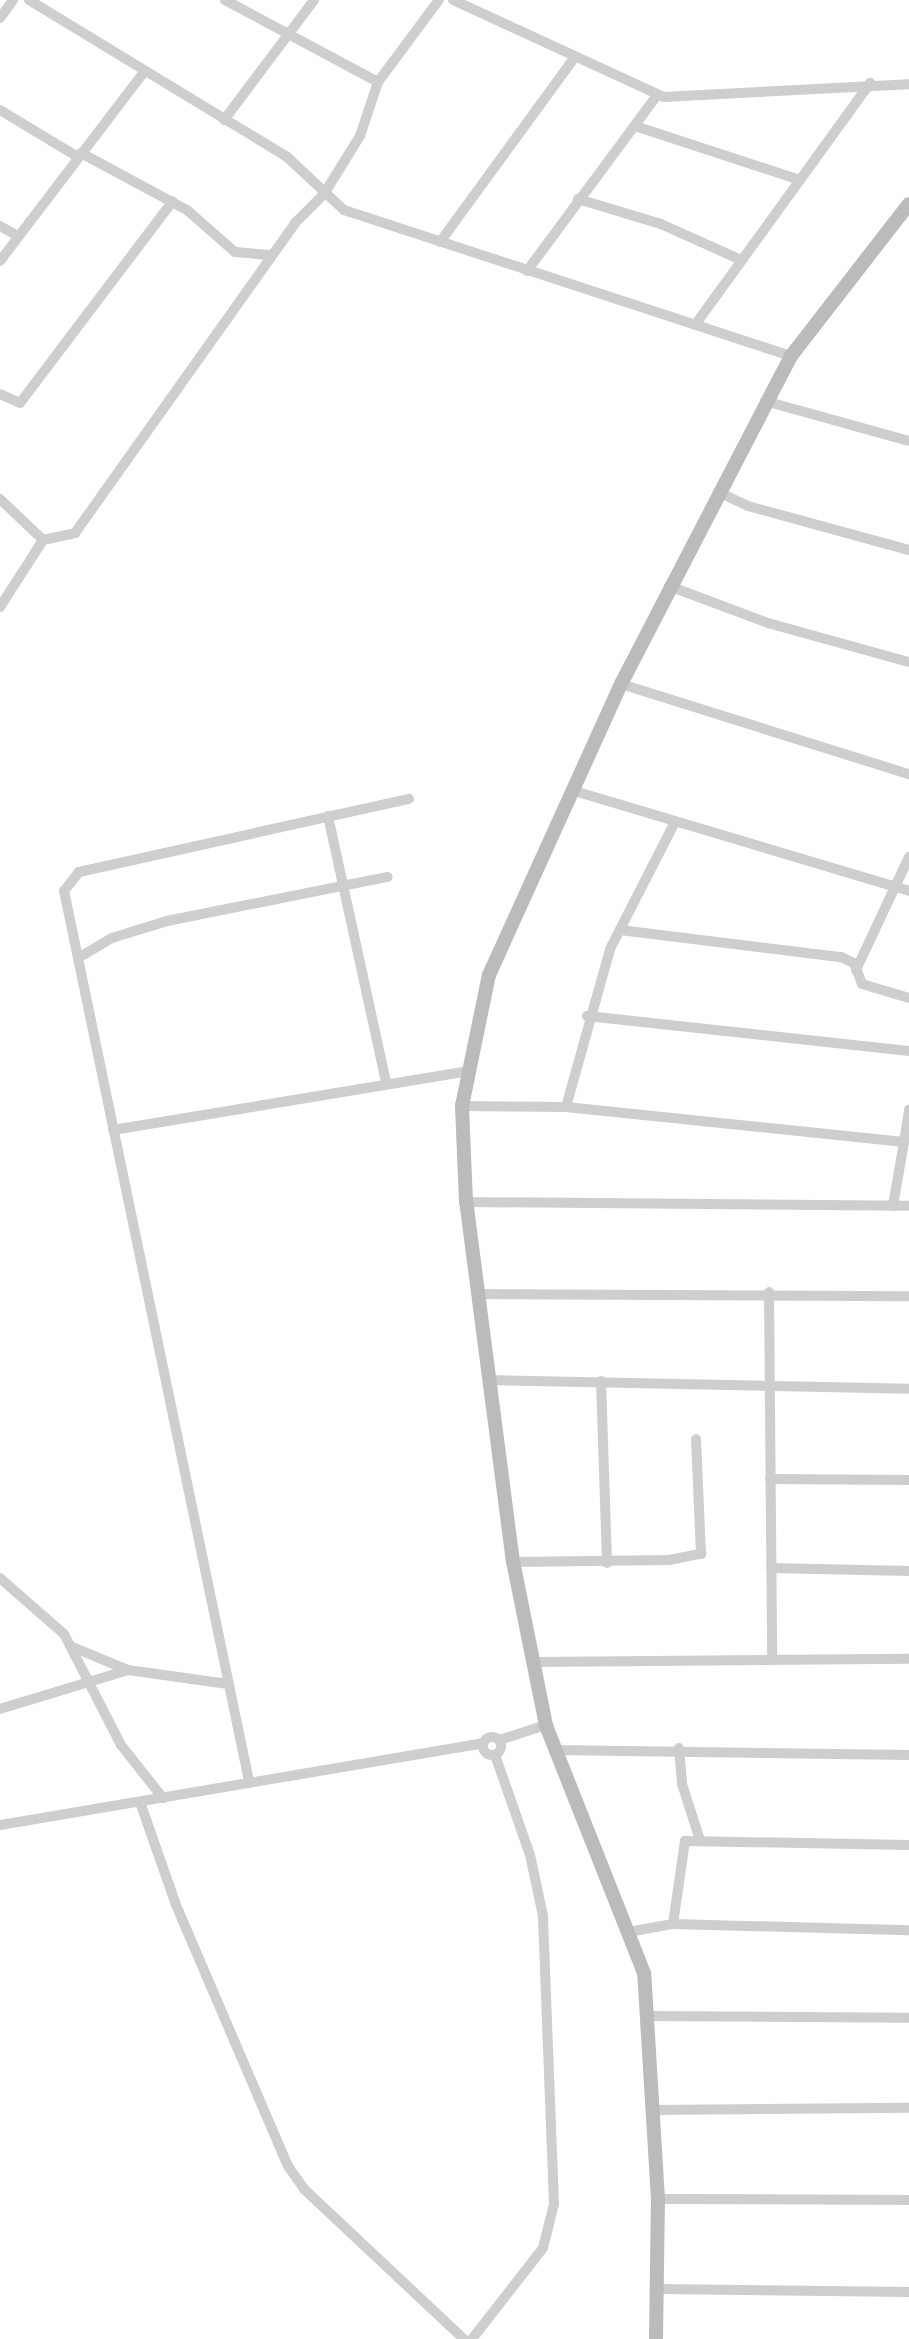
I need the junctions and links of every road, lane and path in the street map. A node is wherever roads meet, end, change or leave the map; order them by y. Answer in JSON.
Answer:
{"nodes":[{"id":1,"x":13,"y":0,"type":"edge"},
{"id":2,"x":29,"y":0,"type":"edge"},
{"id":3,"x":226,"y":0,"type":"edge"},
{"id":4,"x":314,"y":0,"type":"edge"},
{"id":5,"x":439,"y":0,"type":"edge"},
{"id":6,"x":452,"y":0,"type":"edge"},
{"id":7,"x":0,"y":18,"type":"edge"},
{"id":8,"x":288,"y":34,"type":"junction"},
{"id":9,"x":574,"y":58,"type":"junction"},
{"id":10,"x":142,"y":73,"type":"junction"},
{"id":11,"x":378,"y":82,"type":"junction"},
{"id":12,"x":870,"y":83,"type":"junction"},
{"id":13,"x":909,"y":84,"type":"edge"},
{"id":14,"x":657,"y":95,"type":"junction"},
{"id":15,"x":0,"y":110,"type":"edge"},
{"id":16,"x":224,"y":120,"type":"junction"},
{"id":17,"x":638,"y":126,"type":"junction"},
{"id":18,"x":80,"y":155,"type":"junction"},
{"id":19,"x":797,"y":179,"type":"junction"},
{"id":20,"x":324,"y":194,"type":"junction"},
{"id":21,"x":578,"y":198,"type":"junction"},
{"id":22,"x":173,"y":202,"type":"junction"},
{"id":23,"x":909,"y":205,"type":"edge"},
{"id":24,"x":0,"y":226,"type":"edge"},
{"id":25,"x":18,"y":236,"type":"junction"},
{"id":26,"x":440,"y":242,"type":"junction"},
{"id":27,"x":272,"y":255,"type":"junction"},
{"id":28,"x":739,"y":259,"type":"junction"},
{"id":29,"x":0,"y":262,"type":"edge"},
{"id":30,"x":527,"y":271,"type":"junction"},
{"id":31,"x":695,"y":325,"type":"junction"},
{"id":32,"x":791,"y":356,"type":"junction"},
{"id":33,"x":0,"y":394,"type":"edge"},
{"id":34,"x":765,"y":401,"type":"junction"},
{"id":35,"x":909,"y":441,"type":"edge"},
{"id":36,"x":717,"y":491,"type":"junction"},
{"id":37,"x":0,"y":498,"type":"edge"},
{"id":38,"x":43,"y":540,"type":"junction"},
{"id":39,"x":909,"y":550,"type":"edge"},
{"id":40,"x":669,"y":586,"type":"junction"},
{"id":41,"x":0,"y":607,"type":"edge"},
{"id":42,"x":909,"y":662,"type":"edge"},
{"id":43,"x":621,"y":684,"type":"junction"},
{"id":44,"x":909,"y":774,"type":"edge"},
{"id":45,"x":571,"y":790,"type":"junction"},
{"id":46,"x":409,"y":799,"type":"dead end"},
{"id":47,"x":328,"y":816,"type":"junction"},
{"id":48,"x":674,"y":824,"type":"junction"},
{"id":49,"x":909,"y":856,"type":"edge"},
{"id":50,"x":388,"y":876,"type":"dead end"},
{"id":51,"x":343,"y":885,"type":"junction"},
{"id":52,"x":894,"y":886,"type":"junction"},
{"id":53,"x":909,"y":890,"type":"edge"},
{"id":54,"x":620,"y":930,"type":"junction"},
{"id":55,"x":80,"y":957,"type":"junction"},
{"id":56,"x":856,"y":970,"type":"junction"},
{"id":57,"x":909,"y":998,"type":"edge"},
{"id":58,"x":587,"y":1016,"type":"junction"},
{"id":59,"x":909,"y":1051,"type":"edge"},
{"id":60,"x":469,"y":1072,"type":"junction"},
{"id":61,"x":386,"y":1081,"type":"junction"},
{"id":62,"x":462,"y":1106,"type":"junction"},
{"id":63,"x":566,"y":1107,"type":"junction"},
{"id":64,"x":909,"y":1110,"type":"edge"},
{"id":65,"x":114,"y":1130,"type":"junction"},
{"id":66,"x":904,"y":1142,"type":"junction"},
{"id":67,"x":466,"y":1202,"type":"junction"},
{"id":68,"x":893,"y":1206,"type":"junction"},
{"id":69,"x":909,"y":1206,"type":"edge"},
{"id":70,"x":768,"y":1292,"type":"junction"},
{"id":71,"x":478,"y":1294,"type":"junction"},
{"id":72,"x":909,"y":1296,"type":"edge"},
{"id":73,"x":489,"y":1380,"type":"junction"},
{"id":74,"x":601,"y":1381,"type":"junction"},
{"id":75,"x":768,"y":1386,"type":"junction"},
{"id":76,"x":909,"y":1389,"type":"edge"},
{"id":77,"x":696,"y":1438,"type":"dead end"},
{"id":78,"x":770,"y":1478,"type":"junction"},
{"id":79,"x":909,"y":1480,"type":"edge"},
{"id":80,"x":513,"y":1562,"type":"junction"},
{"id":81,"x":607,"y":1563,"type":"junction"},
{"id":82,"x":771,"y":1568,"type":"junction"},
{"id":83,"x":909,"y":1571,"type":"edge"},
{"id":84,"x":0,"y":1578,"type":"edge"},
{"id":85,"x":70,"y":1645,"type":"junction"},
{"id":86,"x":772,"y":1656,"type":"junction"},
{"id":87,"x":909,"y":1659,"type":"edge"},
{"id":88,"x":536,"y":1662,"type":"junction"},
{"id":89,"x":128,"y":1670,"type":"junction"},
{"id":90,"x":87,"y":1682,"type":"junction"},
{"id":91,"x":228,"y":1684,"type":"junction"},
{"id":92,"x":0,"y":1709,"type":"edge"},
{"id":93,"x":546,"y":1725,"type":"junction"},
{"id":94,"x":499,"y":1740,"type":"junction"},
{"id":95,"x":483,"y":1743,"type":"junction"},
{"id":96,"x":680,"y":1748,"type":"junction"},
{"id":97,"x":554,"y":1750,"type":"junction"},
{"id":98,"x":909,"y":1755,"type":"edge"},
{"id":99,"x":495,"y":1756,"type":"junction"},
{"id":100,"x":250,"y":1782,"type":"junction"},
{"id":101,"x":164,"y":1798,"type":"junction"},
{"id":102,"x":140,"y":1802,"type":"junction"},
{"id":103,"x":0,"y":1825,"type":"edge"},
{"id":104,"x":700,"y":1840,"type":"junction"},
{"id":105,"x":909,"y":1845,"type":"edge"},
{"id":106,"x":673,"y":1924,"type":"junction"},
{"id":107,"x":909,"y":1930,"type":"edge"},
{"id":108,"x":628,"y":1932,"type":"junction"},
{"id":109,"x":649,"y":2016,"type":"junction"},
{"id":110,"x":909,"y":2018,"type":"edge"},
{"id":111,"x":909,"y":2108,"type":"edge"},
{"id":112,"x":655,"y":2110,"type":"junction"},
{"id":113,"x":658,"y":2199,"type":"junction"},
{"id":114,"x":909,"y":2200,"type":"edge"},
{"id":115,"x":659,"y":2289,"type":"junction"},
{"id":116,"x":909,"y":2292,"type":"edge"},
{"id":117,"x":468,"y":2339,"type":"edge"},
{"id":118,"x":656,"y":2339,"type":"edge"}],
"edges":[{"from":1,"to":7,"type":"street"},
{"from":2,"to":10,"type":"street"},
{"from":3,"to":8,"type":"street"},
{"from":4,"to":8,"type":"street"},
{"from":5,"to":11,"type":"street"},
{"from":6,"to":9,"type":"street"},
{"from":8,"to":11,"type":"street"},
{"from":8,"to":16,"type":"street"},
{"from":9,"to":14,"type":"street"},
{"from":9,"to":26,"type":"street"},
{"from":10,"to":16,"type":"street"},
{"from":10,"to":18,"type":"street"},
{"from":11,"to":20,"type":"street"},
{"from":12,"to":13,"type":"street"},
{"from":12,"to":14,"type":"street"},
{"from":12,"to":19,"type":"street"},
{"from":14,"to":17,"type":"street"},
{"from":15,"to":18,"type":"street"},
{"from":16,"to":20,"type":"street"},
{"from":17,"to":19,"type":"street"},
{"from":17,"to":21,"type":"street"},
{"from":18,"to":22,"type":"street"},
{"from":18,"to":25,"type":"street"},
{"from":19,"to":28,"type":"street"},
{"from":20,"to":26,"type":"street"},
{"from":20,"to":27,"type":"street"},
{"from":21,"to":28,"type":"street"},
{"from":21,"to":30,"type":"street"},
{"from":22,"to":27,"type":"street"},
{"from":22,"to":33,"type":"street"},
{"from":23,"to":32,"type":"street"},
{"from":24,"to":25,"type":"street"},
{"from":25,"to":29,"type":"street"},
{"from":26,"to":30,"type":"street"},
{"from":27,"to":38,"type":"street"},
{"from":28,"to":31,"type":"street"},
{"from":30,"to":31,"type":"street"},
{"from":31,"to":32,"type":"street"},
{"from":32,"to":34,"type":"street"},
{"from":34,"to":35,"type":"street"},
{"from":34,"to":36,"type":"street"},
{"from":36,"to":39,"type":"street"},
{"from":36,"to":40,"type":"street"},
{"from":37,"to":38,"type":"street"},
{"from":38,"to":41,"type":"street"},
{"from":40,"to":42,"type":"street"},
{"from":40,"to":43,"type":"street"},
{"from":43,"to":44,"type":"street"},
{"from":43,"to":45,"type":"street"},
{"from":45,"to":48,"type":"street"},
{"from":45,"to":60,"type":"street"},
{"from":46,"to":47,"type":"street"},
{"from":47,"to":51,"type":"street"},
{"from":47,"to":55,"type":"street"},
{"from":48,"to":52,"type":"street"},
{"from":48,"to":54,"type":"street"},
{"from":49,"to":52,"type":"street"},
{"from":50,"to":51,"type":"street"},
{"from":51,"to":55,"type":"street"},
{"from":51,"to":61,"type":"street"},
{"from":52,"to":53,"type":"street"},
{"from":52,"to":56,"type":"street"},
{"from":54,"to":56,"type":"street"},
{"from":54,"to":58,"type":"street"},
{"from":55,"to":65,"type":"street"},
{"from":56,"to":57,"type":"street"},
{"from":58,"to":59,"type":"street"},
{"from":58,"to":63,"type":"street"},
{"from":60,"to":61,"type":"street"},
{"from":60,"to":62,"type":"street"},
{"from":61,"to":65,"type":"street"},
{"from":62,"to":63,"type":"street"},
{"from":62,"to":67,"type":"street"},
{"from":63,"to":66,"type":"street"},
{"from":64,"to":66,"type":"street"},
{"from":65,"to":91,"type":"street"},
{"from":66,"to":68,"type":"street"},
{"from":67,"to":68,"type":"street"},
{"from":67,"to":71,"type":"street"},
{"from":68,"to":69,"type":"street"},
{"from":70,"to":71,"type":"street"},
{"from":70,"to":72,"type":"street"},
{"from":70,"to":75,"type":"street"},
{"from":71,"to":73,"type":"street"},
{"from":73,"to":74,"type":"street"},
{"from":73,"to":80,"type":"street"},
{"from":74,"to":75,"type":"street"},
{"from":74,"to":81,"type":"street"},
{"from":75,"to":76,"type":"street"},
{"from":75,"to":78,"type":"street"},
{"from":77,"to":81,"type":"street"},
{"from":78,"to":79,"type":"street"},
{"from":78,"to":82,"type":"street"},
{"from":80,"to":81,"type":"street"},
{"from":80,"to":88,"type":"street"},
{"from":82,"to":83,"type":"street"},
{"from":82,"to":86,"type":"street"},
{"from":84,"to":85,"type":"street"},
{"from":85,"to":89,"type":"street"},
{"from":85,"to":90,"type":"street"},
{"from":86,"to":87,"type":"street"},
{"from":86,"to":88,"type":"street"},
{"from":88,"to":93,"type":"street"},
{"from":89,"to":90,"type":"street"},
{"from":89,"to":91,"type":"street"},
{"from":90,"to":92,"type":"street"},
{"from":90,"to":101,"type":"street"},
{"from":91,"to":100,"type":"street"},
{"from":93,"to":94,"type":"street"},
{"from":93,"to":97,"type":"street"},
{"from":94,"to":95,"type":"street"},
{"from":94,"to":99,"type":"street"},
{"from":95,"to":99,"type":"street"},
{"from":95,"to":100,"type":"street"},
{"from":96,"to":97,"type":"street"},
{"from":96,"to":98,"type":"street"},
{"from":96,"to":104,"type":"street"},
{"from":97,"to":108,"type":"street"},
{"from":99,"to":117,"type":"street"},
{"from":100,"to":101,"type":"street"},
{"from":101,"to":102,"type":"street"},
{"from":102,"to":103,"type":"street"},
{"from":102,"to":117,"type":"street"},
{"from":104,"to":105,"type":"street"},
{"from":104,"to":106,"type":"street"},
{"from":106,"to":107,"type":"street"},
{"from":106,"to":108,"type":"street"},
{"from":108,"to":109,"type":"street"},
{"from":109,"to":110,"type":"street"},
{"from":109,"to":112,"type":"street"},
{"from":111,"to":112,"type":"street"},
{"from":112,"to":113,"type":"street"},
{"from":113,"to":114,"type":"street"},
{"from":113,"to":115,"type":"street"},
{"from":115,"to":116,"type":"street"},
{"from":115,"to":118,"type":"street"}]}
